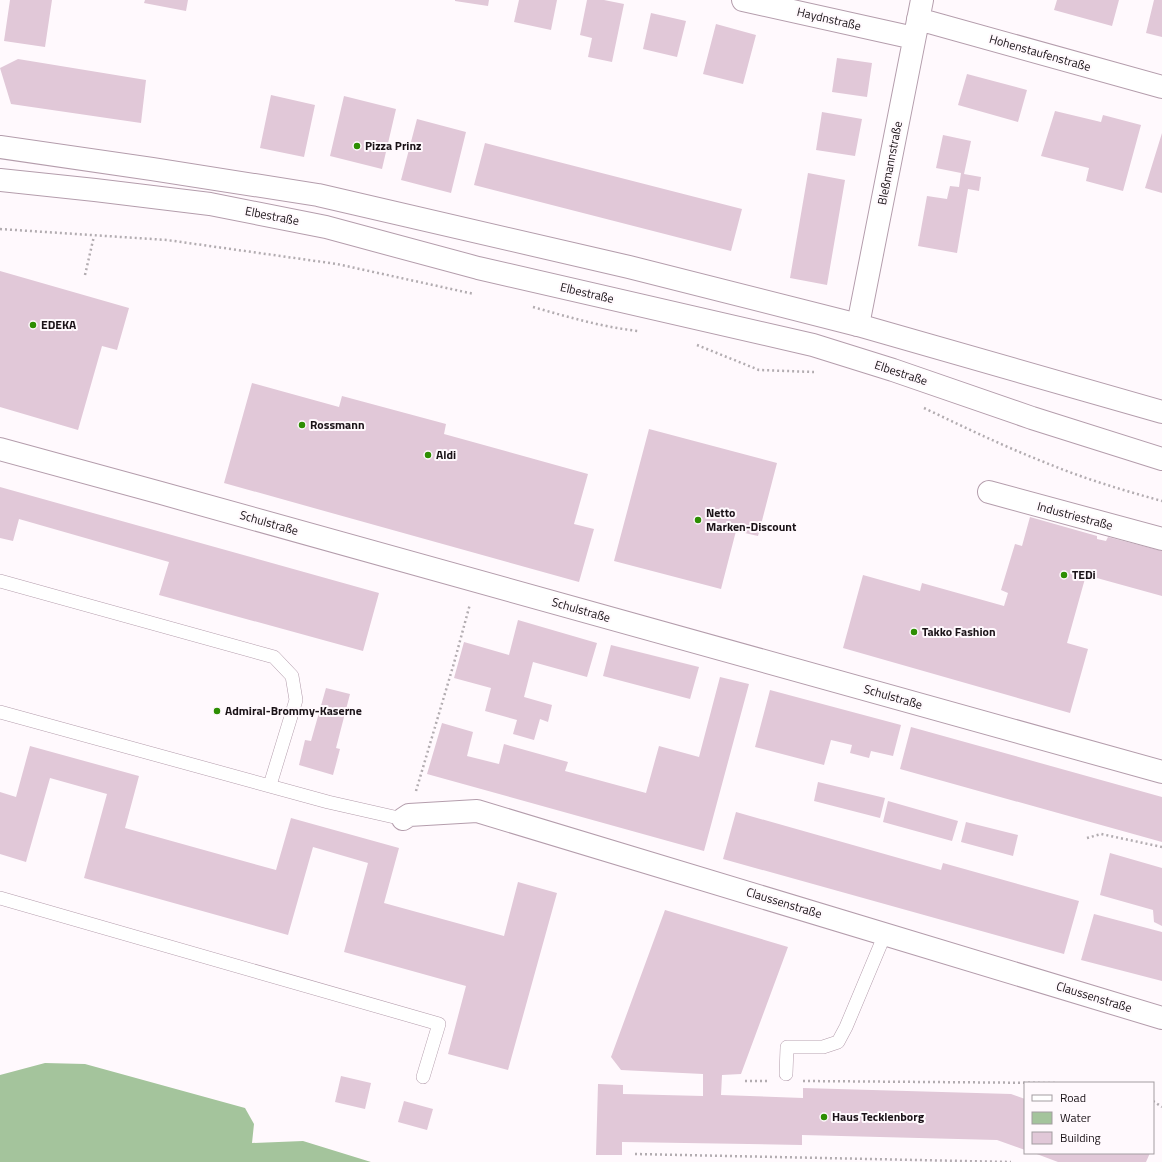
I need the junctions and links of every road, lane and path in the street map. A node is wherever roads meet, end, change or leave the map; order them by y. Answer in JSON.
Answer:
{"nodes":[{"id":1,"x":743,"y":0,"type":"edge"},
{"id":2,"x":918,"y":19,"type":"edge"},
{"id":3,"x":1162,"y":87,"type":"edge"},
{"id":4,"x":0,"y":147,"type":"edge"},
{"id":5,"x":0,"y":180,"type":"edge"},
{"id":6,"x":0,"y":229,"type":"edge"},
{"id":7,"x":94,"y":236,"type":"junction"},
{"id":8,"x":85,"y":275,"type":"dead end"},
{"id":9,"x":477,"y":294,"type":"dead end"},
{"id":10,"x":531,"y":307,"type":"dead end"},
{"id":11,"x":858,"y":325,"type":"junction"},
{"id":12,"x":644,"y":332,"type":"dead end"},
{"id":13,"x":697,"y":345,"type":"dead end"},
{"id":14,"x":818,"y":372,"type":"dead end"},
{"id":15,"x":919,"y":406,"type":"dead end"},
{"id":16,"x":1162,"y":412,"type":"edge"},
{"id":17,"x":0,"y":449,"type":"edge"},
{"id":18,"x":1162,"y":459,"type":"edge"},
{"id":19,"x":989,"y":492,"type":"dead end"},
{"id":20,"x":1162,"y":501,"type":"edge"},
{"id":21,"x":1162,"y":539,"type":"edge"},
{"id":22,"x":477,"y":580,"type":"junction"},
{"id":23,"x":0,"y":581,"type":"edge"},
{"id":24,"x":0,"y":712,"type":"edge"},
{"id":25,"x":1162,"y":772,"type":"edge"},
{"id":26,"x":270,"y":785,"type":"junction"},
{"id":27,"x":406,"y":817,"type":"junction"},
{"id":28,"x":1087,"y":838,"type":"dead end"},
{"id":29,"x":1162,"y":847,"type":"edge"},
{"id":30,"x":0,"y":898,"type":"edge"},
{"id":31,"x":885,"y":934,"type":"junction"},
{"id":32,"x":1162,"y":1018,"type":"edge"},
{"id":33,"x":786,"y":1074,"type":"dead end"},
{"id":34,"x":423,"y":1077,"type":"dead end"},
{"id":35,"x":745,"y":1081,"type":"dead end"},
{"id":36,"x":769,"y":1081,"type":"dead end"},
{"id":37,"x":801,"y":1081,"type":"dead end"},
{"id":38,"x":1024,"y":1083,"type":"edge"},
{"id":39,"x":635,"y":1154,"type":"dead end"},
{"id":40,"x":1011,"y":1162,"type":"edge"}],
"edges":[{"from":1,"to":2,"type":"street","name":"Haydnstraße"},
{"from":2,"to":3,"type":"street","name":"Hohenstaufenstraße"},
{"from":2,"to":11,"type":"street","name":"Bleßmannstraße"},
{"from":4,"to":11,"type":"street"},
{"from":5,"to":18,"type":"street","name":"Elbestraße"},
{"from":6,"to":7,"type":"path"},
{"from":7,"to":8,"type":"path"},
{"from":7,"to":9,"type":"path"},
{"from":10,"to":12,"type":"path"},
{"from":11,"to":16,"type":"street"},
{"from":13,"to":14,"type":"path"},
{"from":15,"to":20,"type":"path"},
{"from":17,"to":22,"type":"street","name":"Schulstraße"},
{"from":19,"to":21,"type":"street","name":"Industriestraße"},
{"from":22,"to":25,"type":"street","name":"Schulstraße"},
{"from":22,"to":27,"type":"path"},
{"from":23,"to":26,"type":"lane"},
{"from":24,"to":26,"type":"lane"},
{"from":26,"to":27,"type":"lane"},
{"from":27,"to":31,"type":"street","name":"Claussenstraße"},
{"from":28,"to":29,"type":"path"},
{"from":30,"to":34,"type":"lane"},
{"from":31,"to":32,"type":"street","name":"Claussenstraße"},
{"from":31,"to":33,"type":"lane"},
{"from":35,"to":36,"type":"path"},
{"from":37,"to":38,"type":"path"},
{"from":39,"to":40,"type":"path"}]}
